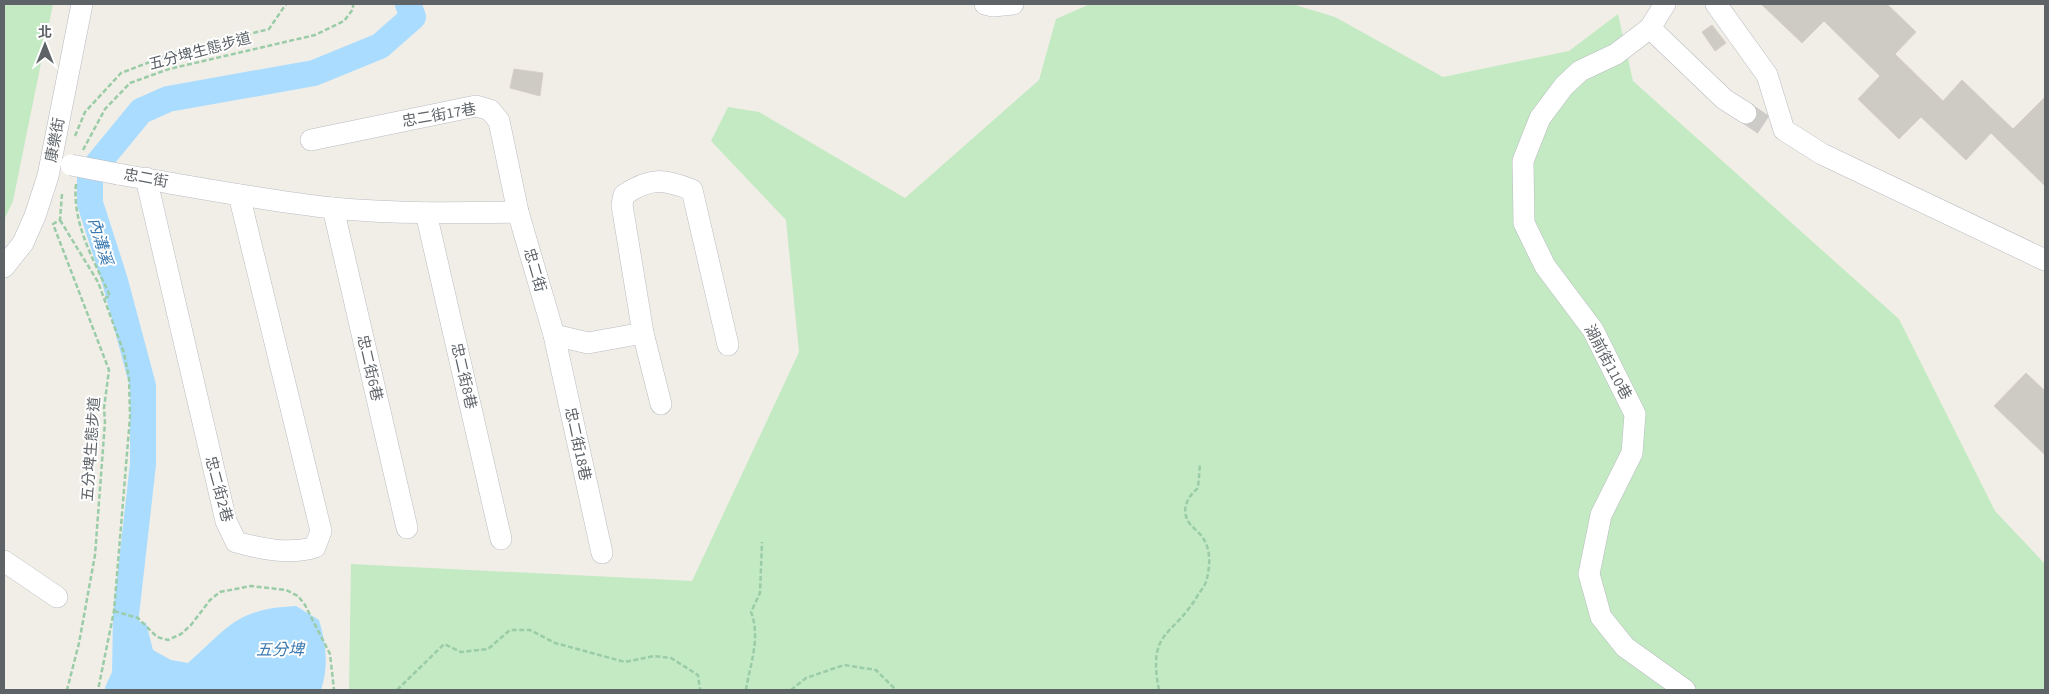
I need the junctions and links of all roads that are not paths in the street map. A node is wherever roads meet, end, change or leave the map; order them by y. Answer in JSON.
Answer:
{"nodes":[{"id":1,"x":82,"y":4,"type":"edge"},
{"id":2,"x":985,"y":4,"type":"edge"},
{"id":3,"x":1013,"y":4,"type":"edge"},
{"id":4,"x":1665,"y":4,"type":"edge"},
{"id":5,"x":1716,"y":4,"type":"edge"},
{"id":6,"x":1650,"y":28,"type":"junction"},
{"id":7,"x":1746,"y":113,"type":"tunnel mouth"},
{"id":8,"x":311,"y":140,"type":"dead end"},
{"id":9,"x":69,"y":165,"type":"junction"},
{"id":10,"x":146,"y":178,"type":"junction"},
{"id":11,"x":240,"y":195,"type":"junction"},
{"id":12,"x":333,"y":208,"type":"junction"},
{"id":13,"x":518,"y":212,"type":"junction"},
{"id":14,"x":426,"y":213,"type":"junction"},
{"id":15,"x":2045,"y":260,"type":"edge"},
{"id":16,"x":4,"y":267,"type":"edge"},
{"id":17,"x":644,"y":333,"type":"junction"},
{"id":18,"x":554,"y":335,"type":"junction"},
{"id":19,"x":728,"y":345,"type":"dead end"},
{"id":20,"x":661,"y":404,"type":"dead end"},
{"id":21,"x":407,"y":528,"type":"dead end"},
{"id":22,"x":501,"y":539,"type":"dead end"},
{"id":23,"x":602,"y":554,"type":"dead end"},
{"id":24,"x":4,"y":561,"type":"edge"},
{"id":25,"x":57,"y":597,"type":"dead end"},
{"id":26,"x":1685,"y":690,"type":"edge"}],
"edges":[{"from":1,"to":9,"type":"street","name":"康樂街"},
{"from":2,"to":3,"type":"street"},
{"from":4,"to":6,"type":"street","name":"湖前街110巷"},
{"from":5,"to":15,"type":"street"},
{"from":6,"to":7,"type":"street"},
{"from":6,"to":26,"type":"street","name":"湖前街110巷"},
{"from":8,"to":13,"type":"street","name":"忠二街17巷"},
{"from":9,"to":10,"type":"street","name":"忠二街","bridge":true},
{"from":9,"to":16,"type":"street","name":"康樂街"},
{"from":10,"to":11,"type":"street","name":"忠二街"},
{"from":10,"to":11,"type":"street","name":"忠二街2巷"},
{"from":11,"to":12,"type":"street","name":"忠二街"},
{"from":12,"to":14,"type":"street","name":"忠二街"},
{"from":12,"to":21,"type":"street","name":"忠二街6巷"},
{"from":13,"to":14,"type":"street","name":"忠二街"},
{"from":13,"to":18,"type":"street","name":"忠二街"},
{"from":14,"to":22,"type":"street","name":"忠二街8巷"},
{"from":17,"to":18,"type":"street"},
{"from":17,"to":19,"type":"street"},
{"from":17,"to":20,"type":"street"},
{"from":18,"to":23,"type":"street","name":"忠二街18巷"},
{"from":24,"to":25,"type":"street"}]}
